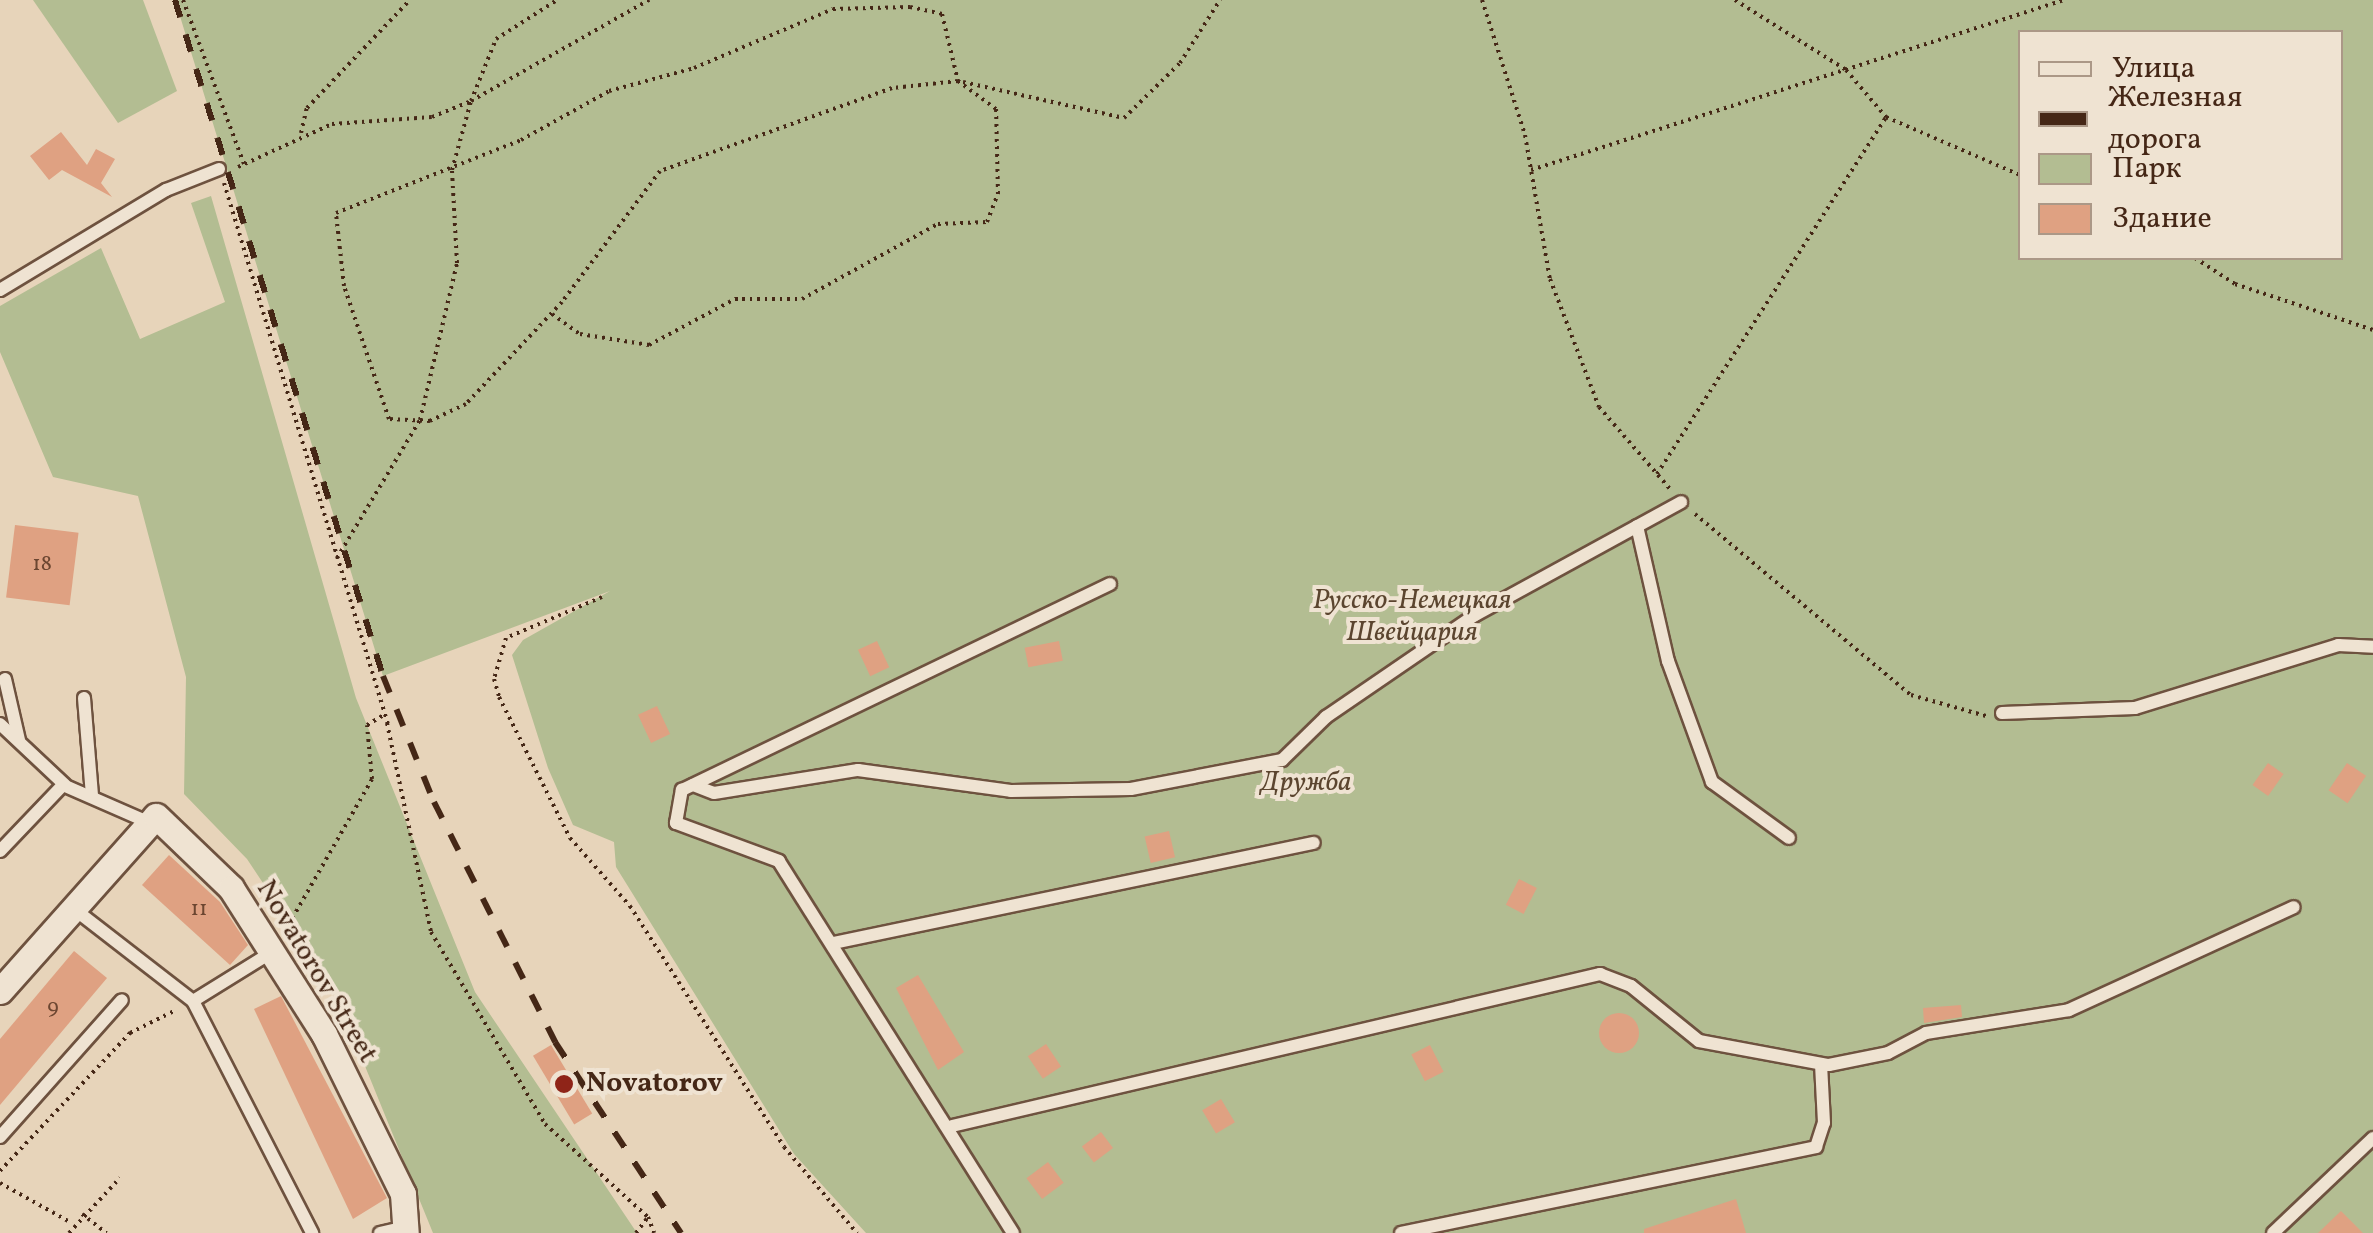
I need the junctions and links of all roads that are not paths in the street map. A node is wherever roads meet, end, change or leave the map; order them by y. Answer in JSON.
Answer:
{"nodes":[{"id":1,"x":220,"y":169,"type":"road end"},
{"id":2,"x":0,"y":290,"type":"edge"},
{"id":3,"x":1681,"y":502,"type":"road end"},
{"id":4,"x":1637,"y":526,"type":"junction"},
{"id":5,"x":1110,"y":584,"type":"dead end"},
{"id":6,"x":2373,"y":647,"type":"edge"},
{"id":7,"x":5,"y":680,"type":"dead end"},
{"id":8,"x":84,"y":698,"type":"dead end"},
{"id":9,"x":2002,"y":714,"type":"road end"},
{"id":10,"x":0,"y":724,"type":"edge"},
{"id":11,"x":19,"y":742,"type":"junction"},
{"id":12,"x":694,"y":784,"type":"junction"},
{"id":13,"x":65,"y":785,"type":"junction"},
{"id":14,"x":92,"y":796,"type":"junction"},
{"id":15,"x":150,"y":823,"type":"junction"},
{"id":16,"x":1789,"y":838,"type":"dead end"},
{"id":17,"x":1314,"y":843,"type":"dead end"},
{"id":18,"x":0,"y":851,"type":"edge"},
{"id":19,"x":2294,"y":907,"type":"dead end"},
{"id":20,"x":74,"y":909,"type":"junction"},
{"id":21,"x":834,"y":943,"type":"junction"},
{"id":22,"x":272,"y":952,"type":"junction"},
{"id":23,"x":0,"y":991,"type":"edge"},
{"id":24,"x":122,"y":1000,"type":"dead end"},
{"id":25,"x":194,"y":1001,"type":"junction"},
{"id":26,"x":1821,"y":1064,"type":"junction"},
{"id":27,"x":952,"y":1126,"type":"junction"},
{"id":28,"x":0,"y":1137,"type":"edge"},
{"id":29,"x":2373,"y":1138,"type":"edge"},
{"id":30,"x":406,"y":1230,"type":"edge"},
{"id":31,"x":2279,"y":1231,"type":"edge"},
{"id":32,"x":312,"y":1233,"type":"edge"},
{"id":33,"x":380,"y":1233,"type":"edge"},
{"id":34,"x":1013,"y":1233,"type":"edge"},
{"id":35,"x":1401,"y":1233,"type":"edge"}],
"edges":[{"from":1,"to":2,"type":"lane"},
{"from":3,"to":4,"type":"lane"},
{"from":4,"to":12,"type":"lane"},
{"from":4,"to":16,"type":"lane"},
{"from":5,"to":12,"type":"lane"},
{"from":6,"to":9,"type":"lane"},
{"from":7,"to":11,"type":"lane"},
{"from":8,"to":14,"type":"lane"},
{"from":10,"to":11,"type":"lane"},
{"from":11,"to":13,"type":"lane"},
{"from":12,"to":21,"type":"lane"},
{"from":13,"to":14,"type":"lane"},
{"from":13,"to":18,"type":"lane"},
{"from":14,"to":15,"type":"lane"},
{"from":15,"to":20,"type":"street"},
{"from":15,"to":22,"type":"street","name":"Novatorov Street"},
{"from":17,"to":21,"type":"lane"},
{"from":19,"to":26,"type":"lane"},
{"from":20,"to":23,"type":"street"},
{"from":20,"to":25,"type":"lane"},
{"from":21,"to":27,"type":"lane"},
{"from":22,"to":25,"type":"lane"},
{"from":22,"to":30,"type":"street","name":"Novatorov Street"},
{"from":24,"to":28,"type":"lane"},
{"from":25,"to":32,"type":"lane"},
{"from":26,"to":27,"type":"lane"},
{"from":26,"to":35,"type":"lane"},
{"from":27,"to":34,"type":"lane"},
{"from":29,"to":31,"type":"lane"},
{"from":30,"to":33,"type":"lane"}]}
